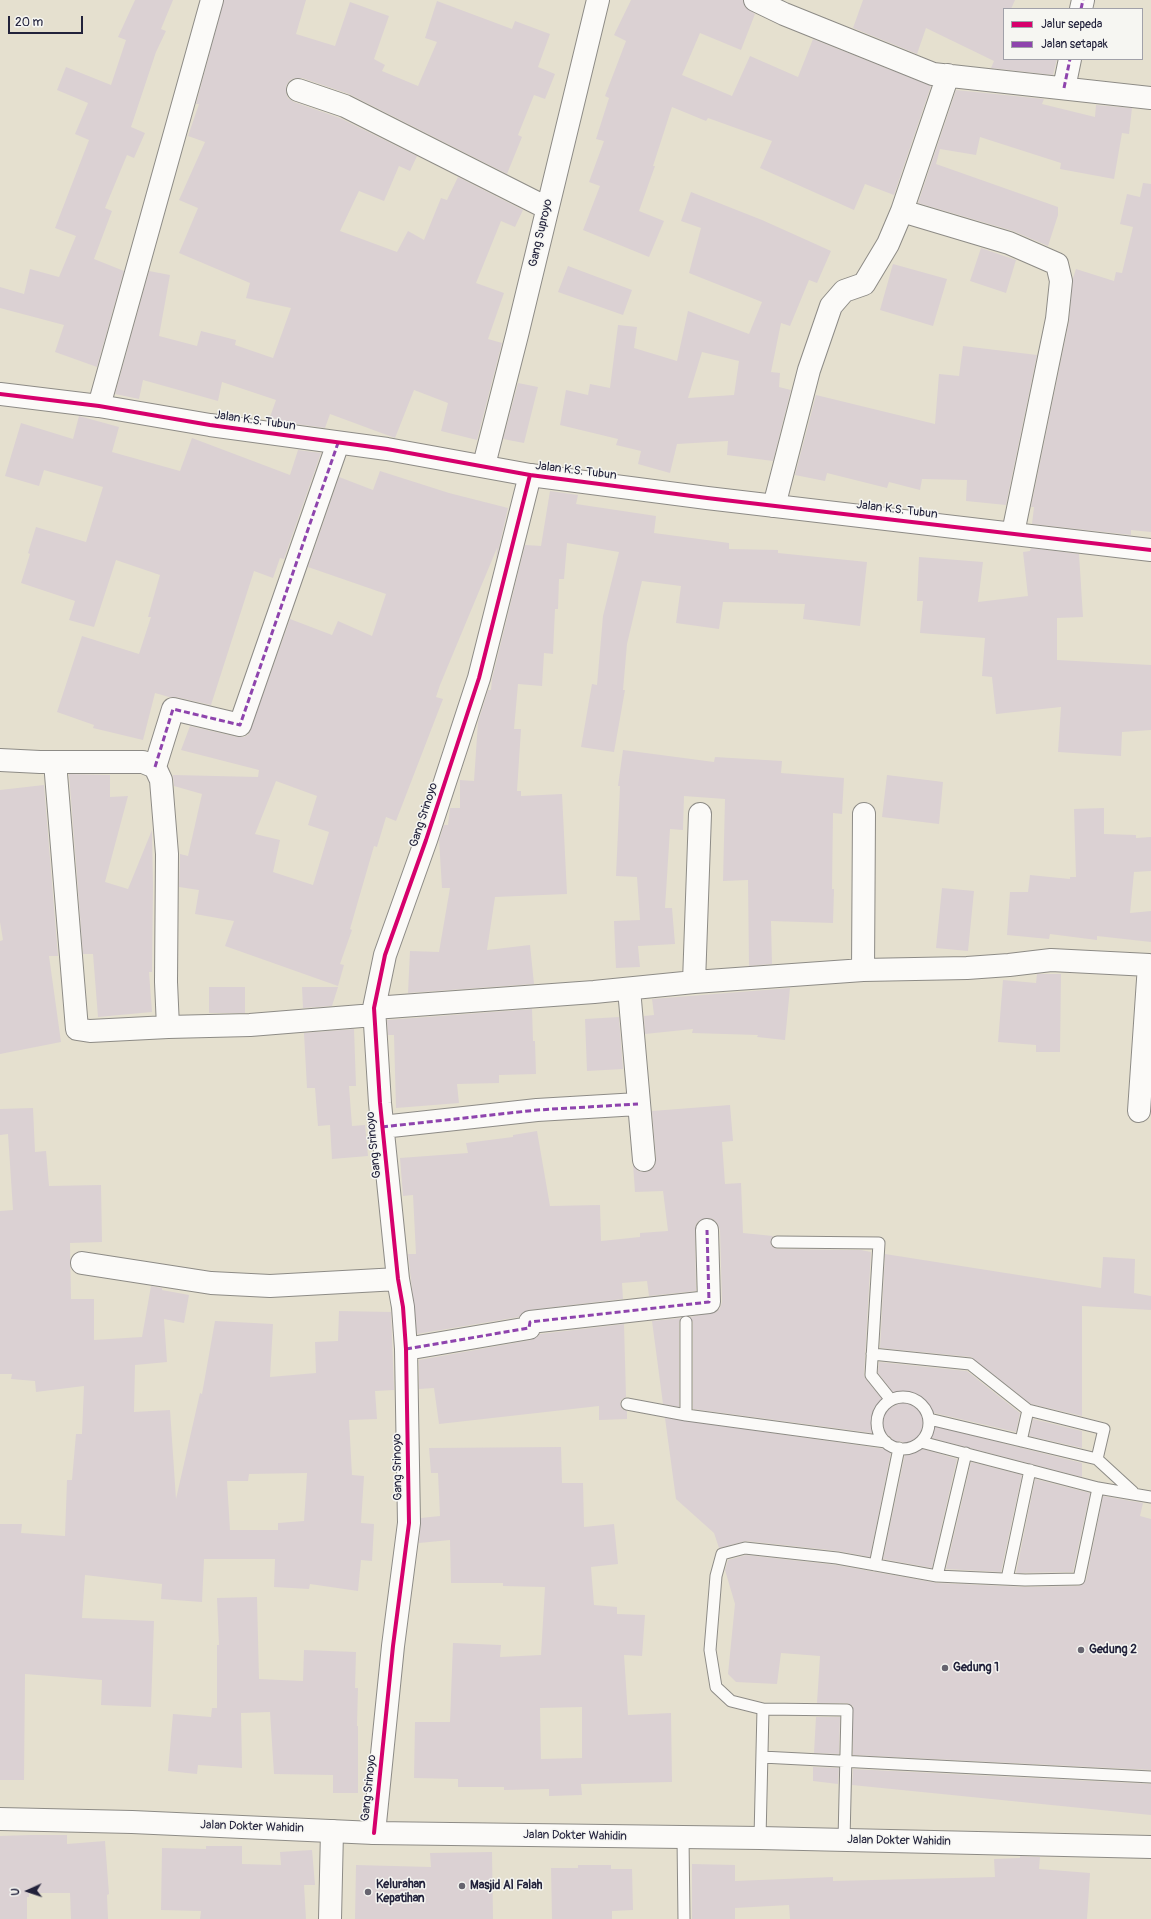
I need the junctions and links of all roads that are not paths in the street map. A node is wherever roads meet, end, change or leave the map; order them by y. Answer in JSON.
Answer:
{"nodes":[{"id":1,"x":212,"y":0,"type":"edge"},
{"id":2,"x":598,"y":0,"type":"edge"},
{"id":3,"x":755,"y":0,"type":"edge"},
{"id":4,"x":1070,"y":60,"type":"edge"},
{"id":5,"x":948,"y":75,"type":"junction"},
{"id":6,"x":1064,"y":88,"type":"junction"},
{"id":7,"x":298,"y":90,"type":"dead end"},
{"id":8,"x":1151,"y":98,"type":"edge"},
{"id":9,"x":547,"y":208,"type":"junction"},
{"id":10,"x":902,"y":211,"type":"junction"},
{"id":11,"x":0,"y":394,"type":"edge"},
{"id":12,"x":99,"y":406,"type":"junction"},
{"id":13,"x":338,"y":443,"type":"junction"},
{"id":14,"x":484,"y":465,"type":"junction"},
{"id":15,"x":530,"y":475,"type":"junction"},
{"id":16,"x":774,"y":506,"type":"junction"},
{"id":17,"x":1013,"y":533,"type":"junction"},
{"id":18,"x":1151,"y":550,"type":"edge"},
{"id":19,"x":0,"y":760,"type":"edge"},
{"id":20,"x":55,"y":762,"type":"junction"},
{"id":21,"x":155,"y":767,"type":"junction"},
{"id":22,"x":700,"y":814,"type":"dead end"},
{"id":23,"x":864,"y":814,"type":"dead end"},
{"id":24,"x":863,"y":970,"type":"junction"},
{"id":25,"x":694,"y":982,"type":"junction"},
{"id":26,"x":629,"y":989,"type":"junction"},
{"id":27,"x":374,"y":1011,"type":"junction"},
{"id":28,"x":168,"y":1027,"type":"junction"},
{"id":29,"x":638,"y":1104,"type":"junction"},
{"id":30,"x":1139,"y":1111,"type":"dead end"},
{"id":31,"x":382,"y":1127,"type":"junction"},
{"id":32,"x":644,"y":1160,"type":"dead end"},
{"id":33,"x":706,"y":1230,"type":"dead end"},
{"id":34,"x":777,"y":1242,"type":"dead end"},
{"id":35,"x":82,"y":1263,"type":"dead end"},
{"id":36,"x":398,"y":1279,"type":"junction"},
{"id":37,"x":686,"y":1322,"type":"dead end"},
{"id":38,"x":406,"y":1349,"type":"junction"},
{"id":39,"x":872,"y":1354,"type":"junction"},
{"id":40,"x":891,"y":1400,"type":"junction"},
{"id":41,"x":627,"y":1404,"type":"dead end"},
{"id":42,"x":1028,"y":1410,"type":"junction"},
{"id":43,"x":686,"y":1415,"type":"junction"},
{"id":44,"x":929,"y":1419,"type":"junction"},
{"id":45,"x":1021,"y":1441,"type":"junction"},
{"id":46,"x":886,"y":1442,"type":"junction"},
{"id":47,"x":921,"y":1442,"type":"junction"},
{"id":48,"x":899,"y":1448,"type":"junction"},
{"id":49,"x":966,"y":1452,"type":"junction"},
{"id":50,"x":1097,"y":1459,"type":"junction"},
{"id":51,"x":1030,"y":1470,"type":"junction"},
{"id":52,"x":1098,"y":1488,"type":"junction"},
{"id":53,"x":1133,"y":1492,"type":"junction"},
{"id":54,"x":1151,"y":1497,"type":"edge"},
{"id":55,"x":876,"y":1565,"type":"junction"},
{"id":56,"x":937,"y":1576,"type":"junction"},
{"id":57,"x":1007,"y":1579,"type":"junction"},
{"id":58,"x":763,"y":1708,"type":"junction"},
{"id":59,"x":762,"y":1757,"type":"junction"},
{"id":60,"x":846,"y":1760,"type":"junction"},
{"id":61,"x":1151,"y":1777,"type":"edge"},
{"id":62,"x":0,"y":1819,"type":"edge"},
{"id":63,"x":332,"y":1831,"type":"junction"},
{"id":64,"x":374,"y":1833,"type":"junction"},
{"id":65,"x":683,"y":1837,"type":"junction"},
{"id":66,"x":760,"y":1838,"type":"junction"},
{"id":67,"x":844,"y":1840,"type":"junction"},
{"id":68,"x":1151,"y":1848,"type":"edge"},
{"id":69,"x":330,"y":1919,"type":"edge"},
{"id":70,"x":684,"y":1919,"type":"edge"}],
"edges":[{"from":1,"to":12,"type":"street"},
{"from":2,"to":9,"type":"street","name":"Gang Suproyo"},
{"from":3,"to":5,"type":"street"},
{"from":4,"to":6,"type":"street"},
{"from":5,"to":6,"type":"street"},
{"from":5,"to":10,"type":"street"},
{"from":6,"to":8,"type":"street"},
{"from":7,"to":9,"type":"street"},
{"from":9,"to":14,"type":"street","name":"Gang Suproyo"},
{"from":10,"to":16,"type":"street"},
{"from":10,"to":17,"type":"street"},
{"from":11,"to":12,"type":"street","name":"Jalan K.S. Tubun"},
{"from":12,"to":13,"type":"street","name":"Jalan K.S. Tubun"},
{"from":13,"to":14,"type":"street","name":"Jalan K.S. Tubun"},
{"from":13,"to":21,"type":"street"},
{"from":14,"to":15,"type":"street","name":"Jalan K.S. Tubun"},
{"from":15,"to":16,"type":"street","name":"Jalan K.S. Tubun"},
{"from":15,"to":27,"type":"street","name":"Gang Srinoyo"},
{"from":16,"to":17,"type":"street","name":"Jalan K.S. Tubun"},
{"from":17,"to":18,"type":"street","name":"Jalan K.S. Tubun"},
{"from":19,"to":20,"type":"street"},
{"from":20,"to":21,"type":"street"},
{"from":20,"to":28,"type":"street"},
{"from":21,"to":28,"type":"street"},
{"from":22,"to":25,"type":"street"},
{"from":23,"to":24,"type":"street"},
{"from":24,"to":25,"type":"street"},
{"from":24,"to":30,"type":"street"},
{"from":25,"to":26,"type":"street"},
{"from":26,"to":27,"type":"street"},
{"from":26,"to":29,"type":"street"},
{"from":27,"to":28,"type":"street"},
{"from":27,"to":31,"type":"street","name":"Gang Srinoyo"},
{"from":29,"to":31,"type":"street"},
{"from":29,"to":32,"type":"street"},
{"from":31,"to":36,"type":"street","name":"Gang Srinoyo"},
{"from":33,"to":38,"type":"street"},
{"from":34,"to":39,"type":"lane"},
{"from":35,"to":36,"type":"street"},
{"from":36,"to":38,"type":"street","name":"Gang Srinoyo"},
{"from":37,"to":43,"type":"lane"},
{"from":38,"to":64,"type":"street","name":"Gang Srinoyo"},
{"from":39,"to":40,"type":"lane"},
{"from":39,"to":42,"type":"lane"},
{"from":40,"to":44,"type":"lane"},
{"from":40,"to":46,"type":"lane"},
{"from":41,"to":43,"type":"lane"},
{"from":42,"to":45,"type":"lane"},
{"from":42,"to":50,"type":"lane"},
{"from":43,"to":46,"type":"lane"},
{"from":44,"to":45,"type":"lane"},
{"from":44,"to":47,"type":"lane"},
{"from":45,"to":50,"type":"lane"},
{"from":46,"to":48,"type":"lane"},
{"from":47,"to":48,"type":"lane"},
{"from":47,"to":49,"type":"lane"},
{"from":48,"to":55,"type":"lane"},
{"from":49,"to":51,"type":"lane"},
{"from":49,"to":56,"type":"lane"},
{"from":50,"to":53,"type":"lane"},
{"from":51,"to":52,"type":"lane"},
{"from":51,"to":57,"type":"lane"},
{"from":52,"to":53,"type":"lane"},
{"from":52,"to":57,"type":"lane"},
{"from":53,"to":54,"type":"lane"},
{"from":55,"to":56,"type":"lane"},
{"from":55,"to":58,"type":"lane"},
{"from":56,"to":57,"type":"lane"},
{"from":58,"to":59,"type":"lane"},
{"from":58,"to":60,"type":"lane"},
{"from":59,"to":60,"type":"lane"},
{"from":59,"to":66,"type":"lane"},
{"from":60,"to":61,"type":"lane"},
{"from":60,"to":67,"type":"lane"},
{"from":62,"to":63,"type":"street","name":"Jalan Dokter Wahidin"},
{"from":63,"to":64,"type":"street","name":"Jalan Dokter Wahidin"},
{"from":63,"to":69,"type":"street"},
{"from":64,"to":65,"type":"street","name":"Jalan Dokter Wahidin"},
{"from":65,"to":66,"type":"street","name":"Jalan Dokter Wahidin"},
{"from":65,"to":70,"type":"lane"},
{"from":66,"to":67,"type":"street","name":"Jalan Dokter Wahidin"},
{"from":67,"to":68,"type":"street","name":"Jalan Dokter Wahidin"}]}
